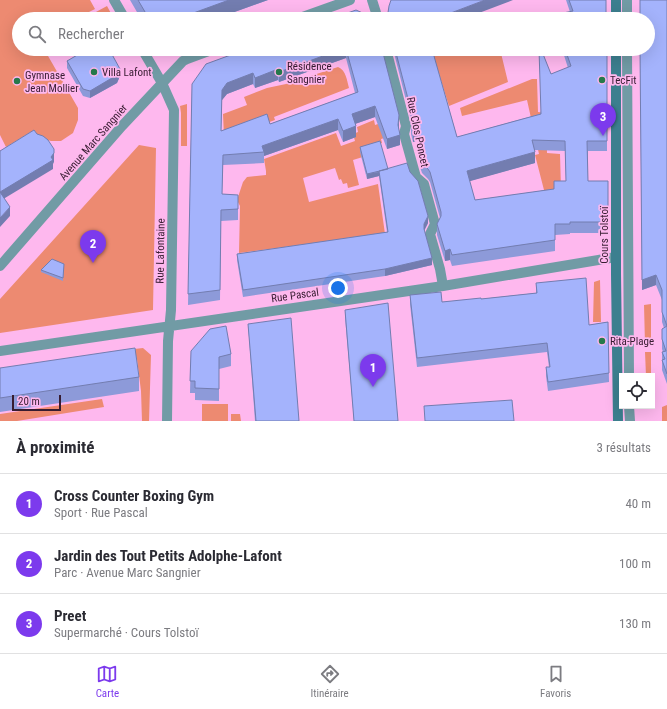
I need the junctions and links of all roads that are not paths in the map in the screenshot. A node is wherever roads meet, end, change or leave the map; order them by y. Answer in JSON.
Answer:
{"nodes":[{"id":1,"x":114,"y":0,"type":"edge"},
{"id":2,"x":350,"y":0,"type":"edge"},
{"id":3,"x":372,"y":0,"type":"edge"},
{"id":4,"x":616,"y":0,"type":"edge"},
{"id":5,"x":627,"y":0,"type":"edge"},
{"id":6,"x":121,"y":12,"type":"edge"},
{"id":7,"x":317,"y":12,"type":"edge"},
{"id":8,"x":376,"y":12,"type":"edge"},
{"id":9,"x":616,"y":12,"type":"edge"},
{"id":10,"x":627,"y":12,"type":"edge"},
{"id":11,"x":146,"y":56,"type":"edge"},
{"id":12,"x":195,"y":56,"type":"edge"},
{"id":13,"x":388,"y":56,"type":"edge"},
{"id":14,"x":616,"y":56,"type":"edge"},
{"id":15,"x":627,"y":56,"type":"edge"},
{"id":16,"x":162,"y":83,"type":"junction"},
{"id":17,"x":616,"y":257,"type":"junction"},
{"id":18,"x":0,"y":266,"type":"edge"},
{"id":19,"x":443,"y":286,"type":"junction"},
{"id":20,"x":170,"y":326,"type":"junction"},
{"id":21,"x":0,"y":351,"type":"edge"},
{"id":22,"x":629,"y":373,"type":"edge"},
{"id":23,"x":630,"y":409,"type":"edge"},
{"id":24,"x":167,"y":421,"type":"edge"},
{"id":25,"x":618,"y":421,"type":"edge"},
{"id":26,"x":630,"y":421,"type":"edge"}],
"edges":[{"from":1,"to":6,"type":"street"},
{"from":2,"to":7,"type":"street"},
{"from":3,"to":8,"type":"street"},
{"from":4,"to":9,"type":"main road"},
{"from":5,"to":10,"type":"street"},
{"from":11,"to":16,"type":"street","name":"Rue Lafontaine"},
{"from":12,"to":16,"type":"street","name":"Avenue Marc Sangnier"},
{"from":13,"to":19,"type":"street","name":"Rue Clos Poncet"},
{"from":14,"to":17,"type":"main road","name":"Cours Tolstoï"},
{"from":15,"to":22,"type":"street"},
{"from":16,"to":18,"type":"street","name":"Avenue Marc Sangnier"},
{"from":16,"to":20,"type":"street","name":"Rue Lafontaine"},
{"from":17,"to":19,"type":"street","name":"Rue Pascal"},
{"from":17,"to":25,"type":"main road","name":"Cours Tolstoï"},
{"from":19,"to":20,"type":"street","name":"Rue Pascal"},
{"from":20,"to":21,"type":"street","name":"Rue Pascal"},
{"from":20,"to":24,"type":"street","name":"Rue Lafontaine"},
{"from":23,"to":26,"type":"street"}]}
